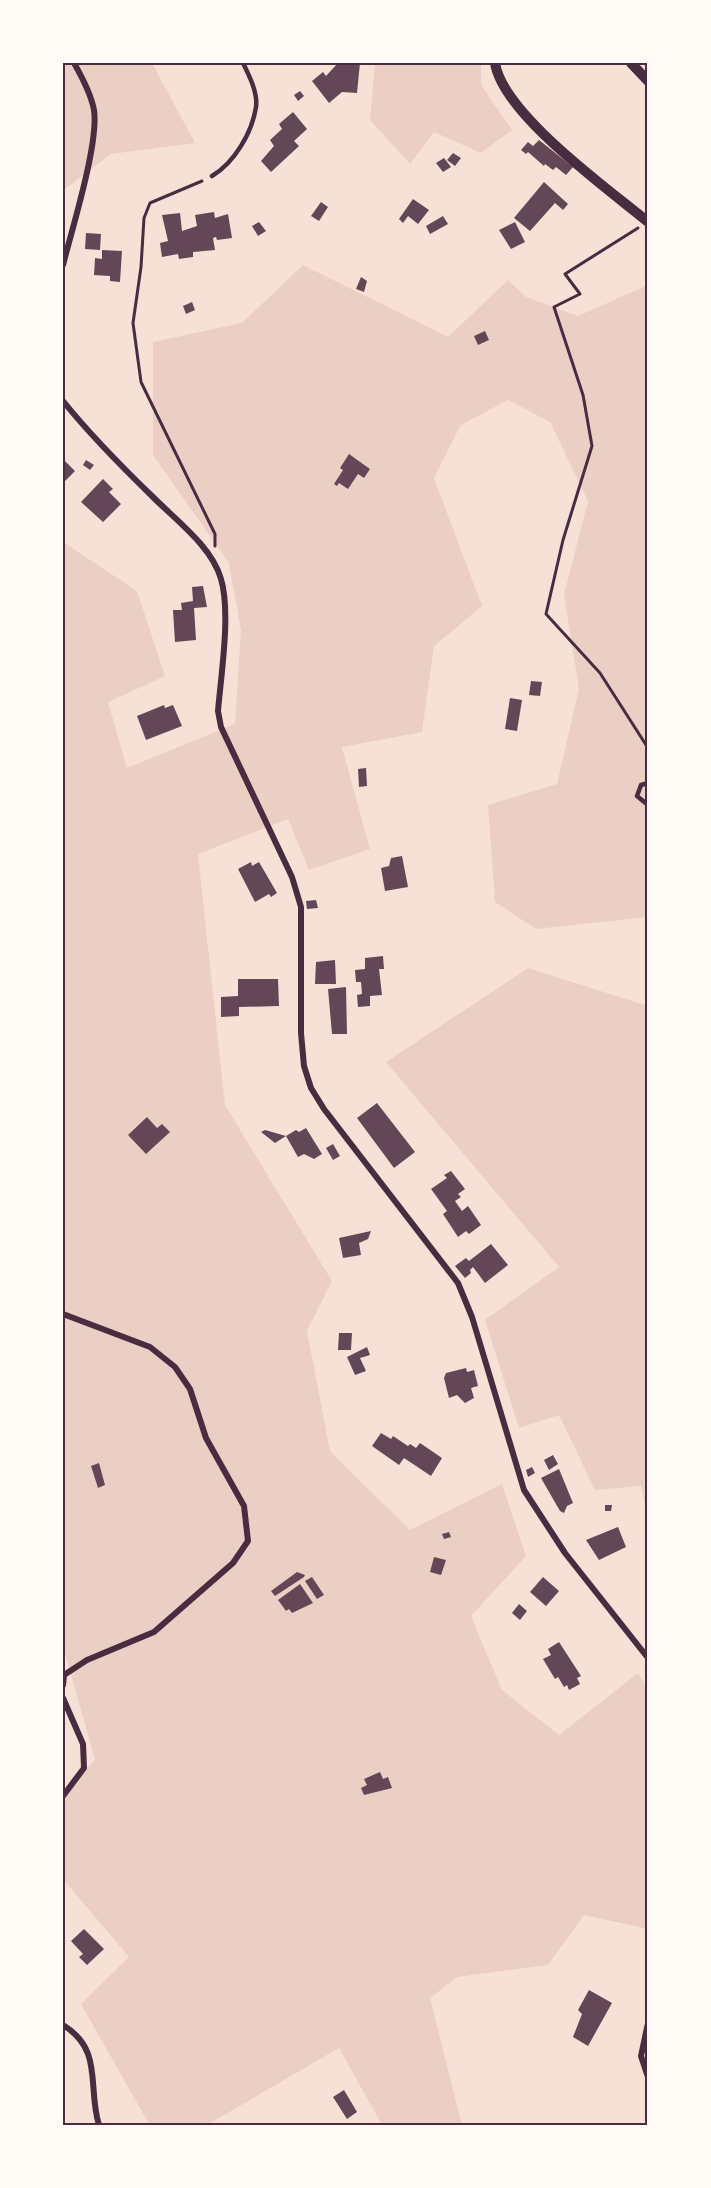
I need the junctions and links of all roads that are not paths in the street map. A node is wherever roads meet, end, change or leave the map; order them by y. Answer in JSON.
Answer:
{"nodes":[{"id":1,"x":74,"y":63,"type":"edge"},
{"id":2,"x":243,"y":63,"type":"edge"},
{"id":3,"x":495,"y":63,"type":"edge"},
{"id":4,"x":631,"y":63,"type":"edge"},
{"id":5,"x":648,"y":81,"type":"edge"},
{"id":6,"x":212,"y":176,"type":"road end"},
{"id":7,"x":648,"y":222,"type":"edge"},
{"id":8,"x":63,"y":265,"type":"edge"},
{"id":9,"x":63,"y":401,"type":"edge"},
{"id":10,"x":648,"y":783,"type":"edge"},
{"id":11,"x":648,"y":805,"type":"edge"},
{"id":12,"x":63,"y":1314,"type":"edge"},
{"id":13,"x":648,"y":1658,"type":"edge"},
{"id":14,"x":63,"y":1685,"type":"edge"},
{"id":15,"x":63,"y":1698,"type":"edge"},
{"id":16,"x":63,"y":1796,"type":"edge"},
{"id":17,"x":648,"y":2023,"type":"edge"},
{"id":18,"x":63,"y":2025,"type":"edge"},
{"id":19,"x":648,"y":2077,"type":"edge"},
{"id":20,"x":99,"y":2125,"type":"edge"}],
"edges":[{"from":1,"to":8,"type":"street"},
{"from":2,"to":6,"type":"lane"},
{"from":3,"to":7,"type":"street"},
{"from":4,"to":5,"type":"street"},
{"from":9,"to":13,"type":"street"},
{"from":10,"to":11,"type":"lane"},
{"from":12,"to":14,"type":"street"},
{"from":15,"to":16,"type":"street"},
{"from":17,"to":19,"type":"street"},
{"from":18,"to":20,"type":"street"}]}
